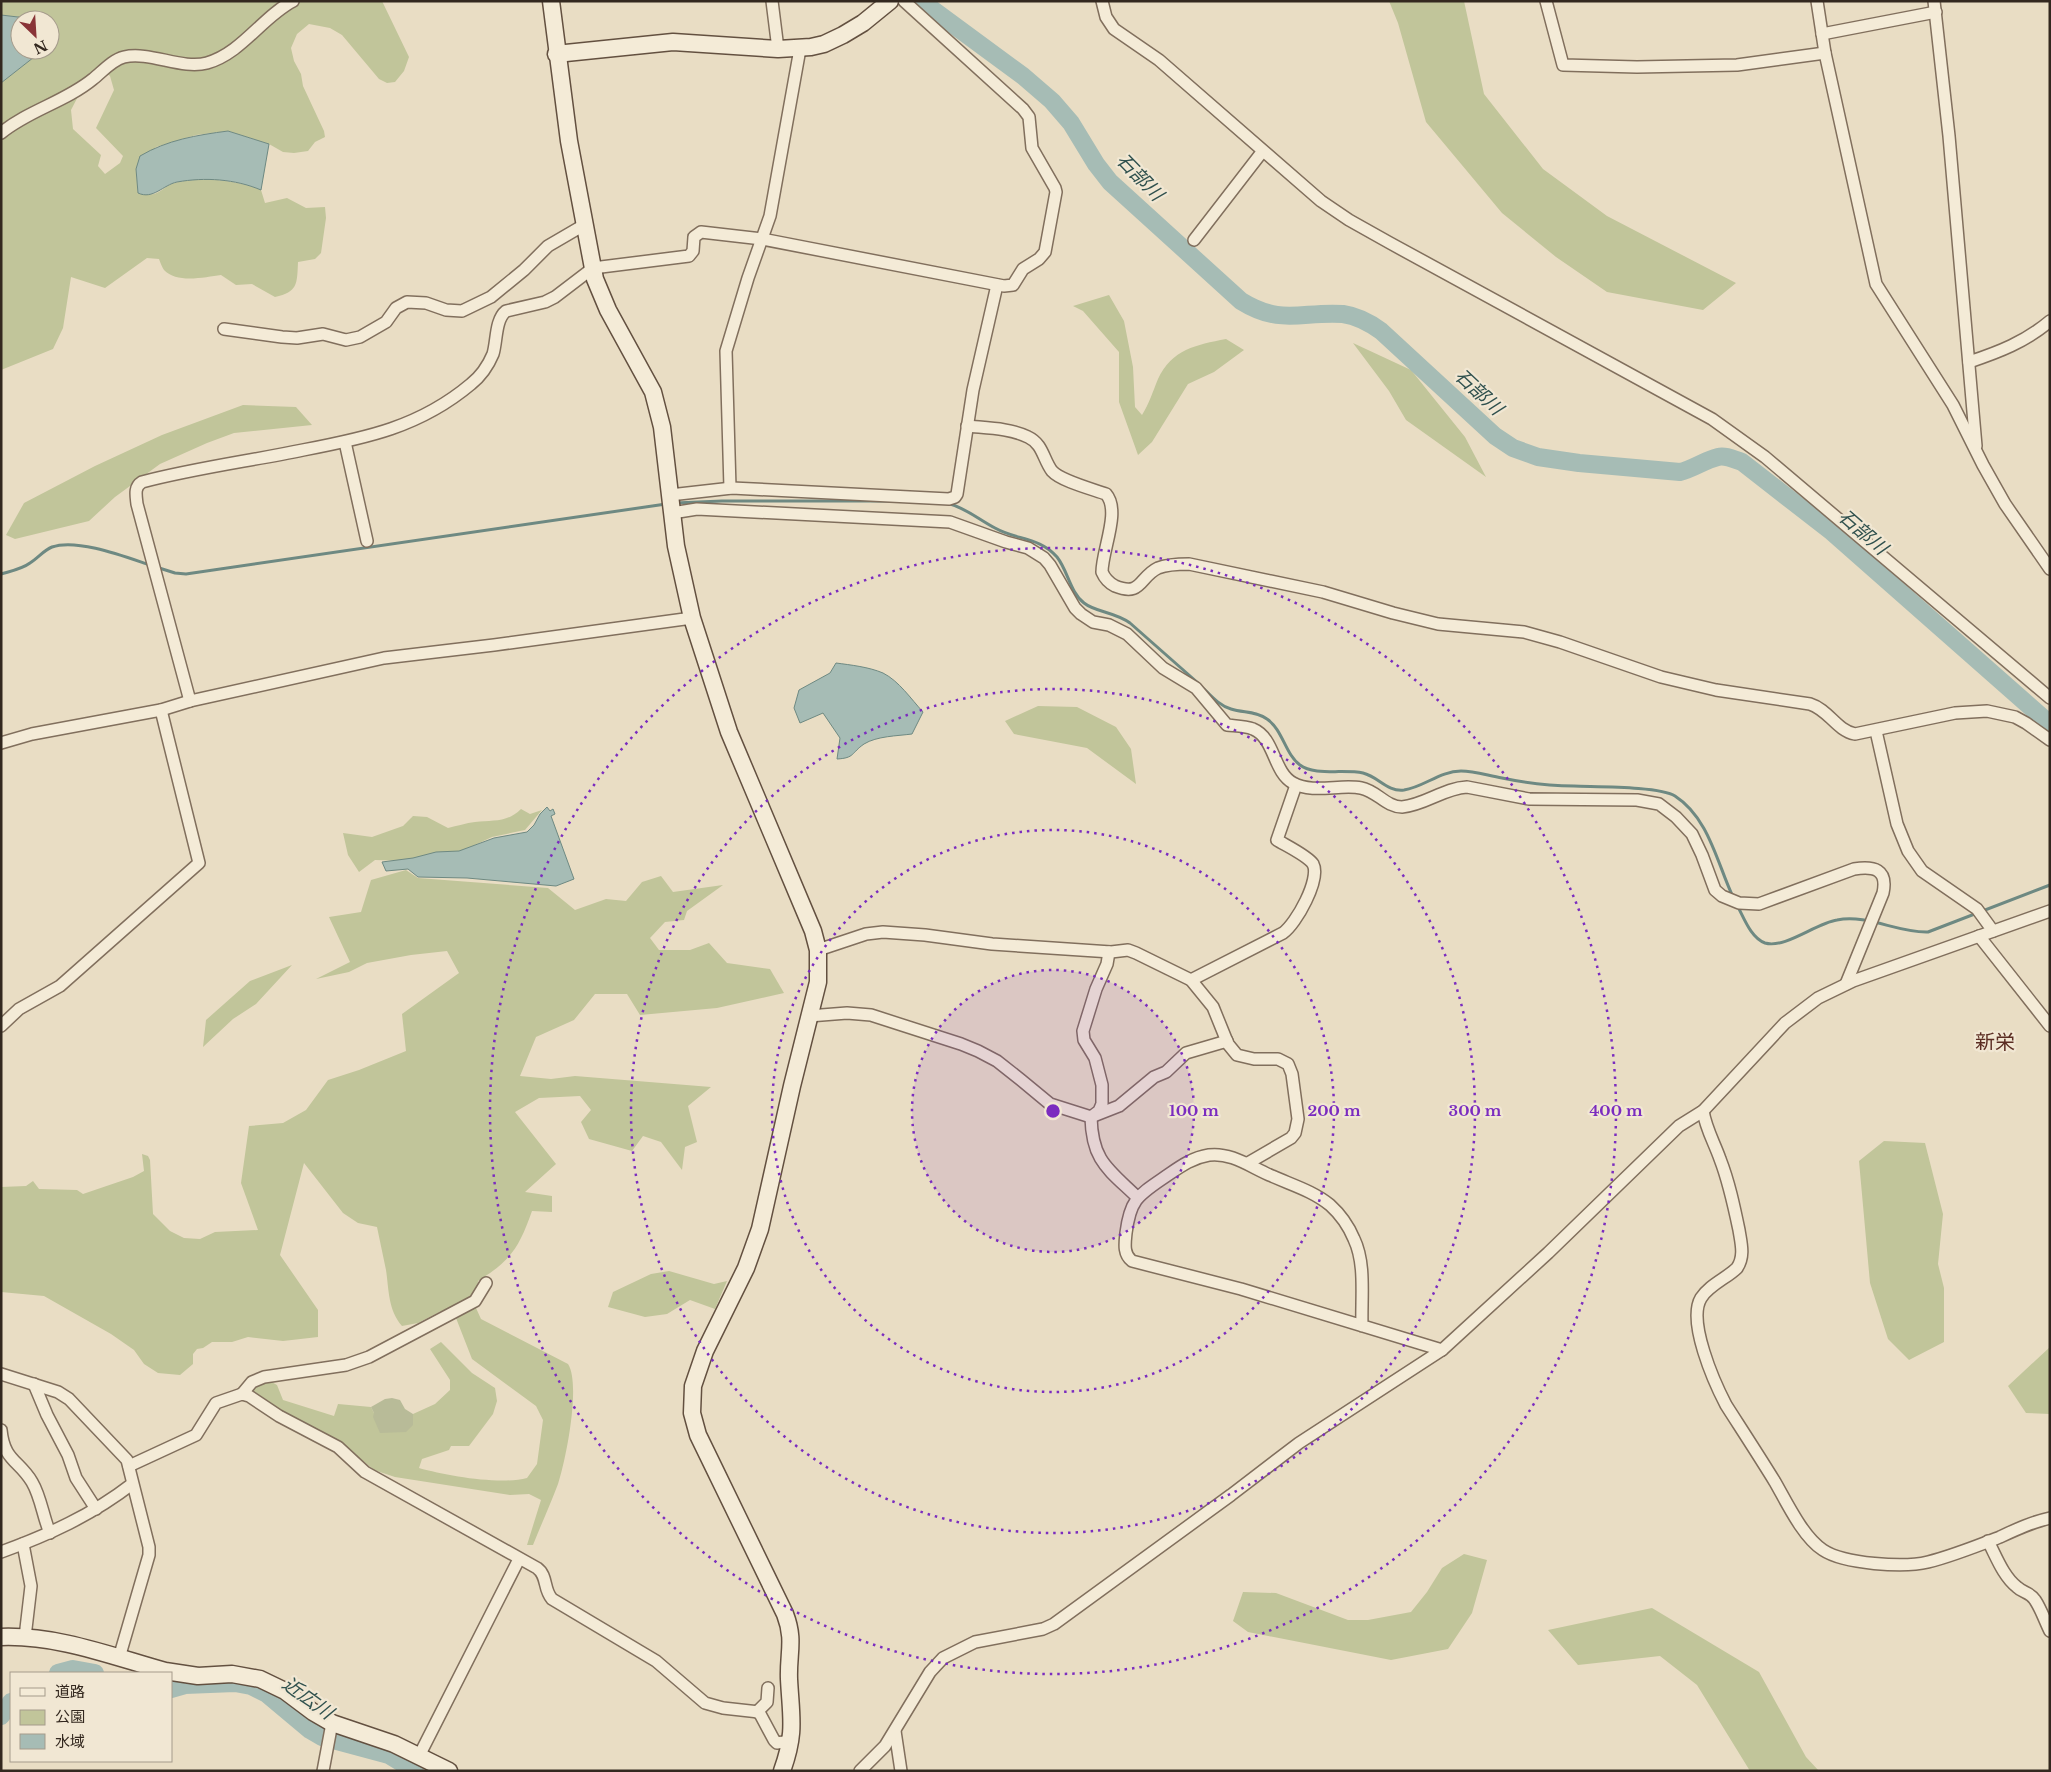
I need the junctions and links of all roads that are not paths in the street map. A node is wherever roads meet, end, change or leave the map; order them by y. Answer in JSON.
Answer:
{"nodes":[{"id":1,"x":293,"y":1,"type":"edge"},
{"id":2,"x":551,"y":1,"type":"edge"},
{"id":3,"x":772,"y":1,"type":"edge"},
{"id":4,"x":890,"y":1,"type":"edge"},
{"id":5,"x":904,"y":1,"type":"edge"},
{"id":6,"x":1102,"y":1,"type":"edge"},
{"id":7,"x":1546,"y":1,"type":"edge"},
{"id":8,"x":1818,"y":1,"type":"edge"},
{"id":9,"x":1936,"y":4,"type":"edge"},
{"id":10,"x":1822,"y":34,"type":"junction"},
{"id":11,"x":778,"y":49,"type":"junction"},
{"id":12,"x":800,"y":49,"type":"junction"},
{"id":13,"x":1826,"y":53,"type":"junction"},
{"id":14,"x":556,"y":54,"type":"junction"},
{"id":15,"x":1,"y":132,"type":"edge"},
{"id":16,"x":1262,"y":152,"type":"junction"},
{"id":17,"x":584,"y":225,"type":"junction"},
{"id":18,"x":762,"y":239,"type":"junction"},
{"id":19,"x":1194,"y":240,"type":"dead end"},
{"id":20,"x":593,"y":268,"type":"junction"},
{"id":21,"x":997,"y":285,"type":"junction"},
{"id":22,"x":2050,"y":321,"type":"edge"},
{"id":23,"x":224,"y":330,"type":"dead end"},
{"id":24,"x":1969,"y":362,"type":"junction"},
{"id":25,"x":967,"y":426,"type":"junction"},
{"id":26,"x":345,"y":442,"type":"junction"},
{"id":27,"x":1977,"y":453,"type":"junction"},
{"id":28,"x":730,"y":488,"type":"junction"},
{"id":29,"x":670,"y":496,"type":"junction"},
{"id":30,"x":672,"y":513,"type":"junction"},
{"id":31,"x":367,"y":541,"type":"dead end"},
{"id":32,"x":2050,"y":569,"type":"edge"},
{"id":33,"x":692,"y":618,"type":"junction"},
{"id":34,"x":2050,"y":698,"type":"edge"},
{"id":35,"x":190,"y":702,"type":"junction"},
{"id":36,"x":161,"y":710,"type":"junction"},
{"id":37,"x":1876,"y":731,"type":"junction"},
{"id":38,"x":2050,"y":740,"type":"edge"},
{"id":39,"x":1,"y":743,"type":"edge"},
{"id":40,"x":1296,"y":785,"type":"junction"},
{"id":41,"x":2050,"y":911,"type":"edge"},
{"id":42,"x":1992,"y":931,"type":"junction"},
{"id":43,"x":1979,"y":936,"type":"junction"},
{"id":44,"x":818,"y":950,"type":"junction"},
{"id":45,"x":1109,"y":952,"type":"junction"},
{"id":46,"x":1191,"y":980,"type":"junction"},
{"id":47,"x":1846,"y":984,"type":"junction"},
{"id":48,"x":809,"y":1016,"type":"junction"},
{"id":49,"x":1,"y":1026,"type":"edge"},
{"id":50,"x":2050,"y":1026,"type":"edge"},
{"id":51,"x":1228,"y":1040,"type":"junction"},
{"id":52,"x":1702,"y":1111,"type":"junction"},
{"id":53,"x":1091,"y":1117,"type":"junction"},
{"id":54,"x":1248,"y":1164,"type":"junction"},
{"id":55,"x":1137,"y":1197,"type":"junction"},
{"id":56,"x":486,"y":1283,"type":"dead end"},
{"id":57,"x":1362,"y":1326,"type":"junction"},
{"id":58,"x":1442,"y":1350,"type":"junction"},
{"id":59,"x":1,"y":1374,"type":"edge"},
{"id":60,"x":34,"y":1384,"type":"junction"},
{"id":61,"x":242,"y":1394,"type":"junction"},
{"id":62,"x":1,"y":1430,"type":"edge"},
{"id":63,"x":129,"y":1466,"type":"junction"},
{"id":64,"x":132,"y":1484,"type":"junction"},
{"id":65,"x":96,"y":1509,"type":"junction"},
{"id":66,"x":2050,"y":1518,"type":"edge"},
{"id":67,"x":50,"y":1533,"type":"junction"},
{"id":68,"x":1988,"y":1541,"type":"junction"},
{"id":69,"x":23,"y":1544,"type":"junction"},
{"id":70,"x":1,"y":1552,"type":"edge"},
{"id":71,"x":519,"y":1558,"type":"junction"},
{"id":72,"x":2050,"y":1631,"type":"edge"},
{"id":73,"x":1,"y":1637,"type":"edge"},
{"id":74,"x":25,"y":1637,"type":"junction"},
{"id":75,"x":119,"y":1658,"type":"junction"},
{"id":76,"x":165,"y":1672,"type":"edge"},
{"id":77,"x":172,"y":1673,"type":"edge"},
{"id":78,"x":768,"y":1688,"type":"dead end"},
{"id":79,"x":757,"y":1712,"type":"junction"},
{"id":80,"x":331,"y":1726,"type":"junction"},
{"id":81,"x":895,"y":1731,"type":"junction"},
{"id":82,"x":792,"y":1741,"type":"junction"},
{"id":83,"x":419,"y":1756,"type":"junction"},
{"id":84,"x":323,"y":1771,"type":"edge"},
{"id":85,"x":449,"y":1771,"type":"edge"},
{"id":86,"x":782,"y":1771,"type":"edge"},
{"id":87,"x":860,"y":1771,"type":"edge"},
{"id":88,"x":901,"y":1771,"type":"edge"}],
"edges":[{"from":1,"to":15,"type":"street"},
{"from":2,"to":14,"type":"street"},
{"from":3,"to":11,"type":"street"},
{"from":4,"to":12,"type":"street"},
{"from":5,"to":21,"type":"street"},
{"from":6,"to":16,"type":"street"},
{"from":7,"to":13,"type":"street"},
{"from":8,"to":10,"type":"street"},
{"from":9,"to":10,"type":"street"},
{"from":9,"to":24,"type":"street"},
{"from":10,"to":13,"type":"street"},
{"from":11,"to":12,"type":"street"},
{"from":11,"to":14,"type":"street"},
{"from":12,"to":18,"type":"street"},
{"from":13,"to":27,"type":"street"},
{"from":14,"to":17,"type":"street"},
{"from":16,"to":19,"type":"street"},
{"from":16,"to":34,"type":"street"},
{"from":17,"to":20,"type":"street"},
{"from":17,"to":23,"type":"street"},
{"from":18,"to":20,"type":"street"},
{"from":18,"to":21,"type":"street"},
{"from":18,"to":28,"type":"street"},
{"from":20,"to":26,"type":"street"},
{"from":20,"to":29,"type":"street"},
{"from":21,"to":25,"type":"street"},
{"from":22,"to":24,"type":"street"},
{"from":24,"to":27,"type":"street"},
{"from":25,"to":28,"type":"street"},
{"from":25,"to":37,"type":"street"},
{"from":26,"to":31,"type":"street"},
{"from":26,"to":35,"type":"street"},
{"from":27,"to":32,"type":"street"},
{"from":28,"to":29,"type":"street"},
{"from":29,"to":30,"type":"street"},
{"from":30,"to":33,"type":"street"},
{"from":30,"to":40,"type":"street"},
{"from":33,"to":35,"type":"street"},
{"from":33,"to":44,"type":"street"},
{"from":35,"to":36,"type":"street"},
{"from":36,"to":39,"type":"street"},
{"from":36,"to":49,"type":"street"},
{"from":37,"to":38,"type":"street"},
{"from":37,"to":42,"type":"street"},
{"from":40,"to":46,"type":"street"},
{"from":40,"to":47,"type":"street"},
{"from":41,"to":42,"type":"street"},
{"from":42,"to":43,"type":"street"},
{"from":43,"to":47,"type":"street"},
{"from":43,"to":50,"type":"street"},
{"from":44,"to":45,"type":"street"},
{"from":44,"to":48,"type":"street"},
{"from":45,"to":46,"type":"street"},
{"from":45,"to":53,"type":"street"},
{"from":46,"to":51,"type":"street"},
{"from":47,"to":52,"type":"street"},
{"from":48,"to":53,"type":"street"},
{"from":48,"to":82,"type":"street"},
{"from":51,"to":53,"type":"street"},
{"from":51,"to":54,"type":"street"},
{"from":52,"to":58,"type":"street"},
{"from":52,"to":68,"type":"street"},
{"from":53,"to":55,"type":"street"},
{"from":54,"to":55,"type":"street"},
{"from":54,"to":57,"type":"street"},
{"from":55,"to":57,"type":"street"},
{"from":56,"to":61,"type":"street"},
{"from":57,"to":58,"type":"street"},
{"from":58,"to":81,"type":"street"},
{"from":59,"to":60,"type":"street"},
{"from":60,"to":63,"type":"street"},
{"from":60,"to":65,"type":"street"},
{"from":61,"to":63,"type":"street"},
{"from":61,"to":71,"type":"street"},
{"from":62,"to":67,"type":"street"},
{"from":63,"to":64,"type":"street"},
{"from":64,"to":65,"type":"street"},
{"from":64,"to":75,"type":"street"},
{"from":65,"to":67,"type":"street"},
{"from":66,"to":68,"type":"street"},
{"from":67,"to":69,"type":"street"},
{"from":68,"to":72,"type":"street"},
{"from":69,"to":70,"type":"street"},
{"from":69,"to":74,"type":"street"},
{"from":71,"to":79,"type":"street"},
{"from":71,"to":83,"type":"street"},
{"from":73,"to":74,"type":"street"},
{"from":74,"to":75,"type":"street"},
{"from":75,"to":76,"type":"street"},
{"from":77,"to":80,"type":"street"},
{"from":78,"to":79,"type":"street"},
{"from":79,"to":82,"type":"street"},
{"from":80,"to":83,"type":"street"},
{"from":80,"to":84,"type":"street"},
{"from":81,"to":87,"type":"street"},
{"from":81,"to":88,"type":"street"},
{"from":82,"to":86,"type":"street"},
{"from":83,"to":85,"type":"street"}]}
